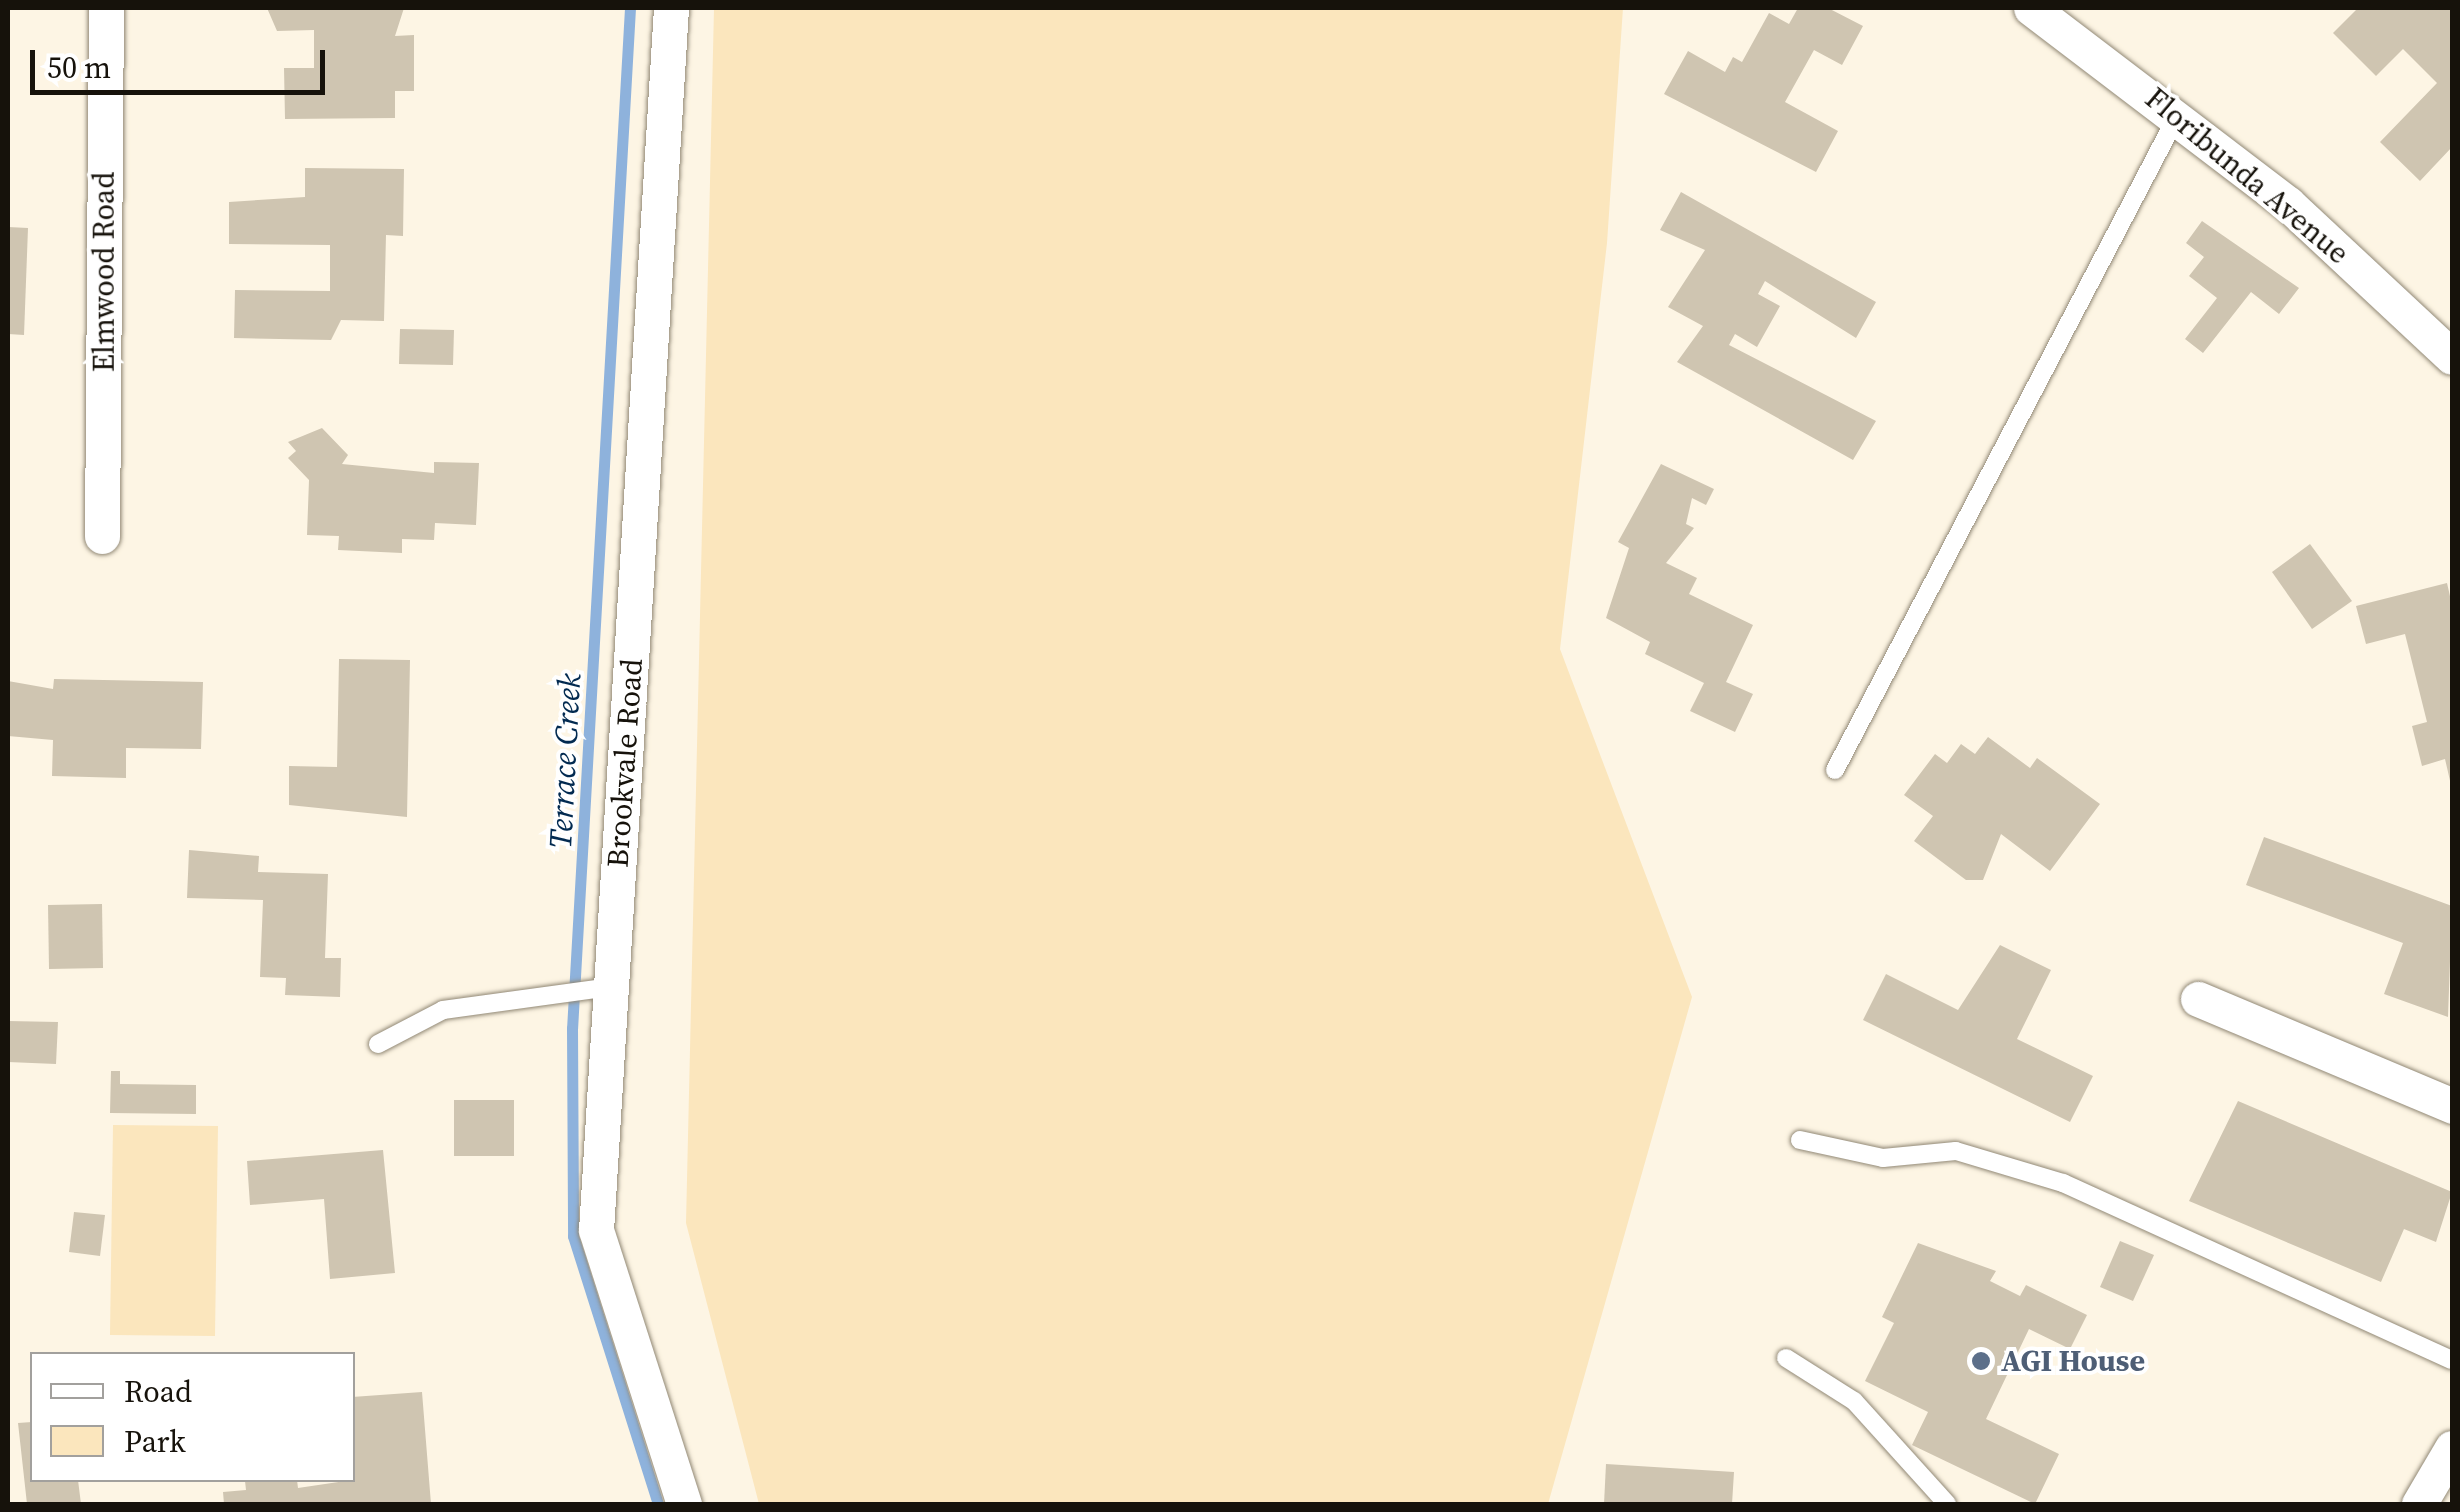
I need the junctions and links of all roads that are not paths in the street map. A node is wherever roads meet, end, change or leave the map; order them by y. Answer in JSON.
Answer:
{"nodes":[{"id":1,"x":106,"y":8,"type":"edge"},
{"id":2,"x":671,"y":8,"type":"edge"},
{"id":3,"x":2031,"y":8,"type":"edge"},
{"id":4,"x":2177,"y":116,"type":"junction"},
{"id":5,"x":2452,"y":358,"type":"edge"},
{"id":6,"x":102,"y":536,"type":"dead end"},
{"id":7,"x":1835,"y":770,"type":"dead end"},
{"id":8,"x":607,"y":988,"type":"junction"},
{"id":9,"x":2198,"y":999,"type":"dead end"},
{"id":10,"x":378,"y":1044,"type":"dead end"},
{"id":11,"x":2452,"y":1106,"type":"edge"},
{"id":12,"x":1800,"y":1140,"type":"dead end"},
{"id":13,"x":1786,"y":1358,"type":"dead end"},
{"id":14,"x":2452,"y":1360,"type":"edge"},
{"id":15,"x":2452,"y":1448,"type":"edge"},
{"id":16,"x":684,"y":1504,"type":"edge"},
{"id":17,"x":1946,"y":1504,"type":"edge"},
{"id":18,"x":2419,"y":1504,"type":"edge"}],
"edges":[{"from":1,"to":6,"type":"street","name":"Elmwood Road"},
{"from":2,"to":8,"type":"street","name":"Brookvale Road"},
{"from":3,"to":4,"type":"street","name":"Floribunda Avenue"},
{"from":4,"to":5,"type":"street","name":"Floribunda Avenue"},
{"from":4,"to":7,"type":"lane"},
{"from":8,"to":10,"type":"lane"},
{"from":8,"to":16,"type":"street","name":"Brookvale Road"},
{"from":9,"to":11,"type":"street"},
{"from":12,"to":14,"type":"lane"},
{"from":13,"to":17,"type":"lane"},
{"from":15,"to":18,"type":"street"}]}
